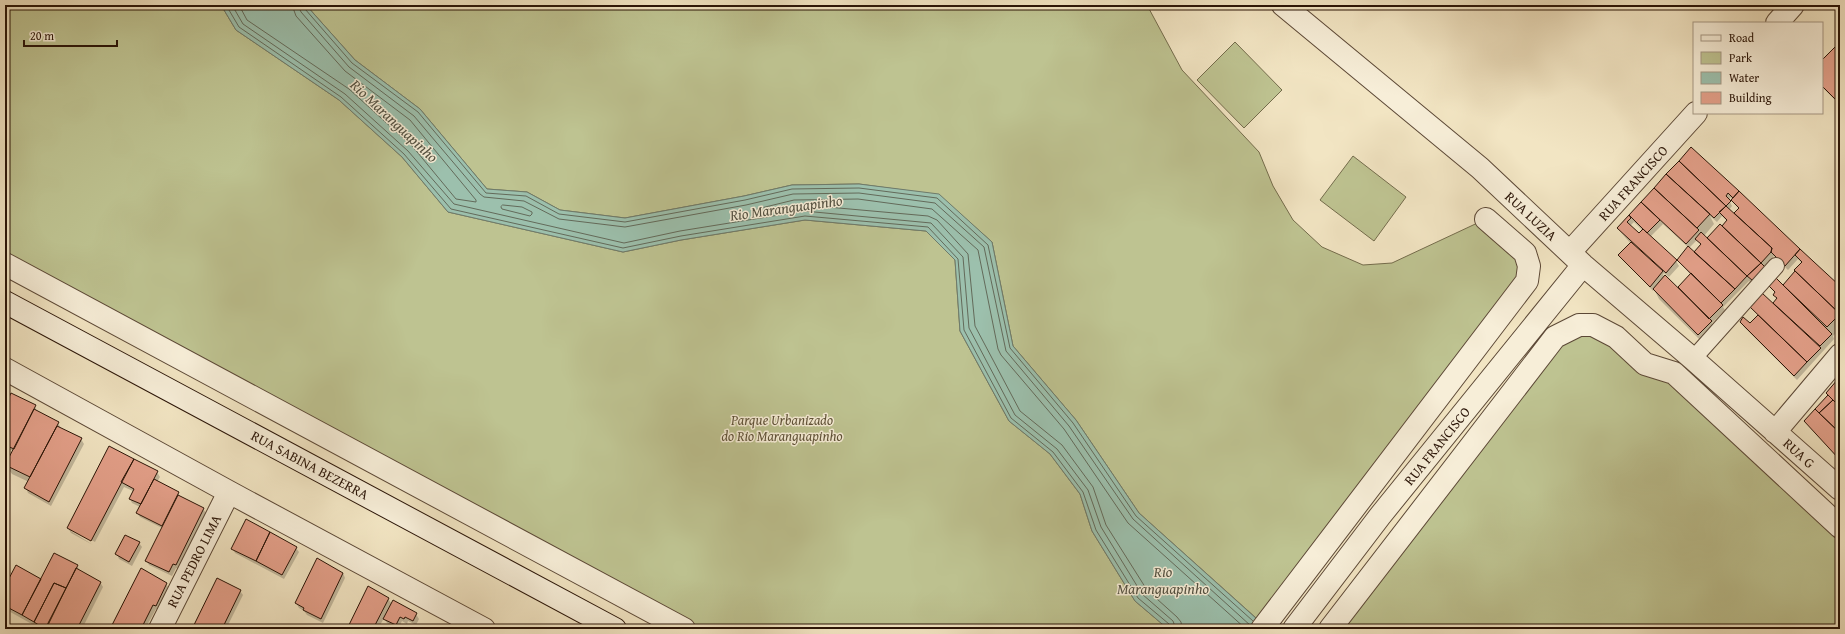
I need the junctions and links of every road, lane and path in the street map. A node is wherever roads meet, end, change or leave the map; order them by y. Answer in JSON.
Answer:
{"nodes":[{"id":1,"x":1283,"y":5,"type":"edge"},
{"id":2,"x":1794,"y":5,"type":"edge"},
{"id":3,"x":1778,"y":22,"type":"edge"},
{"id":4,"x":1695,"y":114,"type":"edge"},
{"id":5,"x":1486,"y":219,"type":"dead end"},
{"id":6,"x":1576,"y":259,"type":"junction"},
{"id":7,"x":5,"y":264,"type":"edge"},
{"id":8,"x":1776,"y":266,"type":"dead end"},
{"id":9,"x":5,"y":302,"type":"edge"},
{"id":10,"x":1840,"y":355,"type":"edge"},
{"id":11,"x":1693,"y":359,"type":"junction"},
{"id":12,"x":5,"y":369,"type":"edge"},
{"id":13,"x":1775,"y":432,"type":"junction"},
{"id":14,"x":1840,"y":489,"type":"edge"},
{"id":15,"x":229,"y":492,"type":"junction"},
{"id":16,"x":1840,"y":527,"type":"edge"},
{"id":17,"x":160,"y":629,"type":"edge"},
{"id":18,"x":484,"y":629,"type":"edge"},
{"id":19,"x":615,"y":629,"type":"edge"},
{"id":20,"x":684,"y":629,"type":"edge"},
{"id":21,"x":1262,"y":629,"type":"edge"},
{"id":22,"x":1294,"y":629,"type":"edge"},
{"id":23,"x":1330,"y":629,"type":"edge"}],
"edges":[{"from":1,"to":6,"type":"street","name":"RUA LUZIA"},
{"from":2,"to":3,"type":"street"},
{"from":4,"to":6,"type":"street","name":"RUA FRANCISCO"},
{"from":5,"to":21,"type":"street"},
{"from":6,"to":11,"type":"street","name":"RUA LUZIA"},
{"from":6,"to":22,"type":"street","name":"RUA FRANCISCO"},
{"from":7,"to":20,"type":"street"},
{"from":8,"to":11,"type":"lane"},
{"from":9,"to":19,"type":"street","name":"RUA SABINA BEZERRA"},
{"from":10,"to":13,"type":"street"},
{"from":11,"to":13,"type":"street","name":"RUA LUZIA"},
{"from":12,"to":15,"type":"street"},
{"from":13,"to":14,"type":"street","name":"RUA G"},
{"from":15,"to":17,"type":"street","name":"RUA PEDRO LIMA"},
{"from":15,"to":18,"type":"street"},
{"from":16,"to":23,"type":"street"}]}
